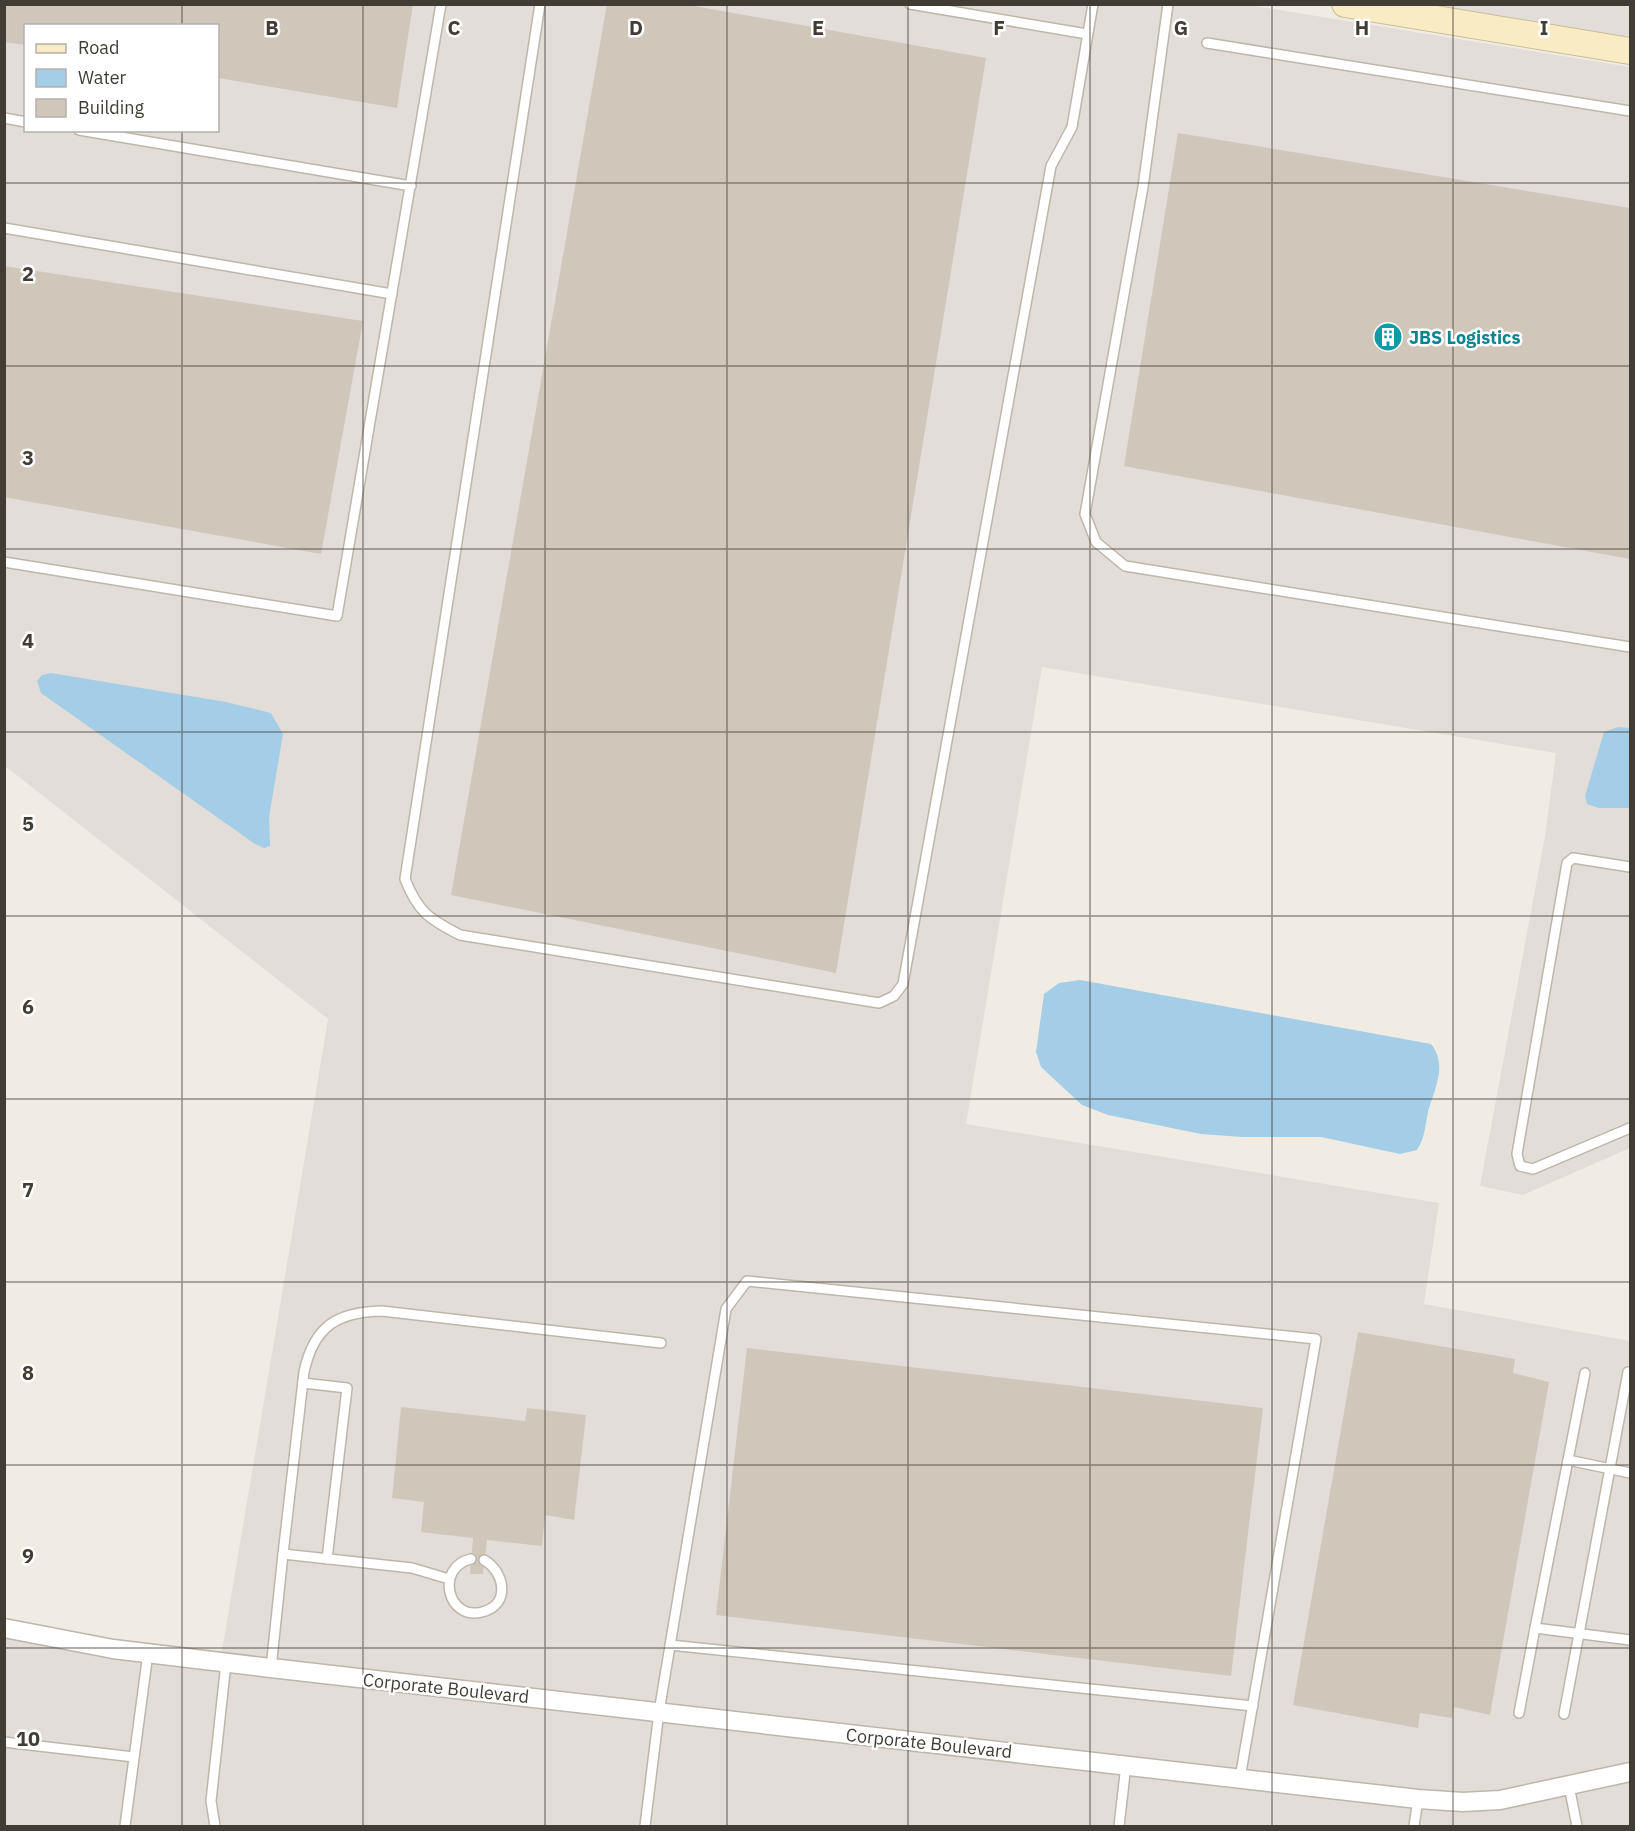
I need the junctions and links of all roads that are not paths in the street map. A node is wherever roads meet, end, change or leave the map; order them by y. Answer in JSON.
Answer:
{"nodes":[{"id":1,"x":441,"y":4,"type":"edge"},
{"id":2,"x":540,"y":4,"type":"edge"},
{"id":3,"x":910,"y":4,"type":"edge"},
{"id":4,"x":1093,"y":4,"type":"edge"},
{"id":5,"x":1168,"y":4,"type":"edge"},
{"id":6,"x":1345,"y":4,"type":"edge"},
{"id":7,"x":1087,"y":34,"type":"junction"},
{"id":8,"x":1207,"y":43,"type":"dead end"},
{"id":9,"x":1630,"y":51,"type":"edge"},
{"id":10,"x":1630,"y":111,"type":"edge"},
{"id":11,"x":4,"y":118,"type":"edge"},
{"id":12,"x":24,"y":122,"type":"edge"},
{"id":13,"x":91,"y":132,"type":"edge"},
{"id":14,"x":411,"y":186,"type":"junction"},
{"id":15,"x":4,"y":228,"type":"edge"},
{"id":16,"x":392,"y":294,"type":"junction"},
{"id":17,"x":4,"y":562,"type":"edge"},
{"id":18,"x":1630,"y":647,"type":"edge"},
{"id":19,"x":1630,"y":867,"type":"edge"},
{"id":20,"x":1630,"y":1128,"type":"edge"},
{"id":21,"x":661,"y":1343,"type":"dead end"},
{"id":22,"x":1629,"y":1372,"type":"dead end"},
{"id":23,"x":1585,"y":1374,"type":"dead end"},
{"id":24,"x":303,"y":1383,"type":"junction"},
{"id":25,"x":1568,"y":1460,"type":"junction"},
{"id":26,"x":1610,"y":1468,"type":"junction"},
{"id":27,"x":1630,"y":1473,"type":"edge"},
{"id":28,"x":283,"y":1554,"type":"junction"},
{"id":29,"x":327,"y":1559,"type":"junction"},
{"id":30,"x":471,"y":1559,"type":"dead end"},
{"id":31,"x":484,"y":1560,"type":"dead end"},
{"id":32,"x":449,"y":1579,"type":"junction"},
{"id":33,"x":4,"y":1628,"type":"edge"},
{"id":34,"x":1535,"y":1628,"type":"junction"},
{"id":35,"x":1579,"y":1635,"type":"junction"},
{"id":36,"x":1630,"y":1640,"type":"edge"},
{"id":37,"x":670,"y":1645,"type":"junction"},
{"id":38,"x":148,"y":1653,"type":"junction"},
{"id":39,"x":226,"y":1663,"type":"junction"},
{"id":40,"x":271,"y":1668,"type":"junction"},
{"id":41,"x":1253,"y":1706,"type":"junction"},
{"id":42,"x":659,"y":1712,"type":"junction"},
{"id":43,"x":1519,"y":1713,"type":"dead end"},
{"id":44,"x":1564,"y":1714,"type":"dead end"},
{"id":45,"x":4,"y":1742,"type":"edge"},
{"id":46,"x":134,"y":1757,"type":"junction"},
{"id":47,"x":1126,"y":1765,"type":"junction"},
{"id":48,"x":1630,"y":1772,"type":"edge"},
{"id":49,"x":1240,"y":1778,"type":"junction"},
{"id":50,"x":1569,"y":1786,"type":"junction"},
{"id":51,"x":1418,"y":1799,"type":"junction"},
{"id":52,"x":214,"y":1826,"type":"edge"},
{"id":53,"x":125,"y":1827,"type":"edge"},
{"id":54,"x":645,"y":1827,"type":"edge"},
{"id":55,"x":1119,"y":1827,"type":"edge"},
{"id":56,"x":1414,"y":1827,"type":"edge"},
{"id":57,"x":1577,"y":1827,"type":"edge"}],
"edges":[{"from":1,"to":14,"type":"lane"},
{"from":2,"to":7,"type":"lane"},
{"from":3,"to":7,"type":"lane"},
{"from":4,"to":7,"type":"lane"},
{"from":5,"to":18,"type":"lane"},
{"from":6,"to":9,"type":"street"},
{"from":8,"to":10,"type":"lane"},
{"from":11,"to":12,"type":"lane"},
{"from":13,"to":14,"type":"lane"},
{"from":14,"to":16,"type":"lane"},
{"from":15,"to":16,"type":"lane"},
{"from":16,"to":17,"type":"lane"},
{"from":19,"to":20,"type":"lane"},
{"from":21,"to":24,"type":"lane"},
{"from":22,"to":26,"type":"lane"},
{"from":23,"to":25,"type":"lane"},
{"from":24,"to":28,"type":"lane"},
{"from":24,"to":29,"type":"lane"},
{"from":25,"to":26,"type":"lane"},
{"from":25,"to":34,"type":"lane"},
{"from":26,"to":27,"type":"lane"},
{"from":26,"to":35,"type":"lane"},
{"from":28,"to":29,"type":"lane"},
{"from":28,"to":40,"type":"lane"},
{"from":29,"to":32,"type":"lane"},
{"from":30,"to":32,"type":"lane"},
{"from":31,"to":32,"type":"lane"},
{"from":33,"to":38,"type":"street","name":"Corporate Boulevard"},
{"from":34,"to":35,"type":"lane"},
{"from":34,"to":43,"type":"lane"},
{"from":35,"to":36,"type":"lane"},
{"from":35,"to":44,"type":"lane"},
{"from":37,"to":41,"type":"lane"},
{"from":37,"to":41,"type":"lane"},
{"from":37,"to":42,"type":"lane"},
{"from":38,"to":39,"type":"street","name":"Corporate Boulevard"},
{"from":38,"to":46,"type":"lane"},
{"from":39,"to":40,"type":"street","name":"Corporate Boulevard"},
{"from":39,"to":52,"type":"lane"},
{"from":40,"to":42,"type":"street","name":"Corporate Boulevard"},
{"from":41,"to":49,"type":"lane"},
{"from":42,"to":47,"type":"street","name":"Corporate Boulevard"},
{"from":42,"to":54,"type":"lane"},
{"from":45,"to":46,"type":"lane"},
{"from":46,"to":53,"type":"lane"},
{"from":47,"to":49,"type":"street","name":"Corporate Boulevard"},
{"from":47,"to":55,"type":"lane"},
{"from":48,"to":50,"type":"street","name":"Corporate Boulevard"},
{"from":49,"to":51,"type":"street","name":"Corporate Boulevard"},
{"from":50,"to":51,"type":"street","name":"Corporate Boulevard"},
{"from":50,"to":57,"type":"lane"},
{"from":51,"to":56,"type":"lane"}]}
